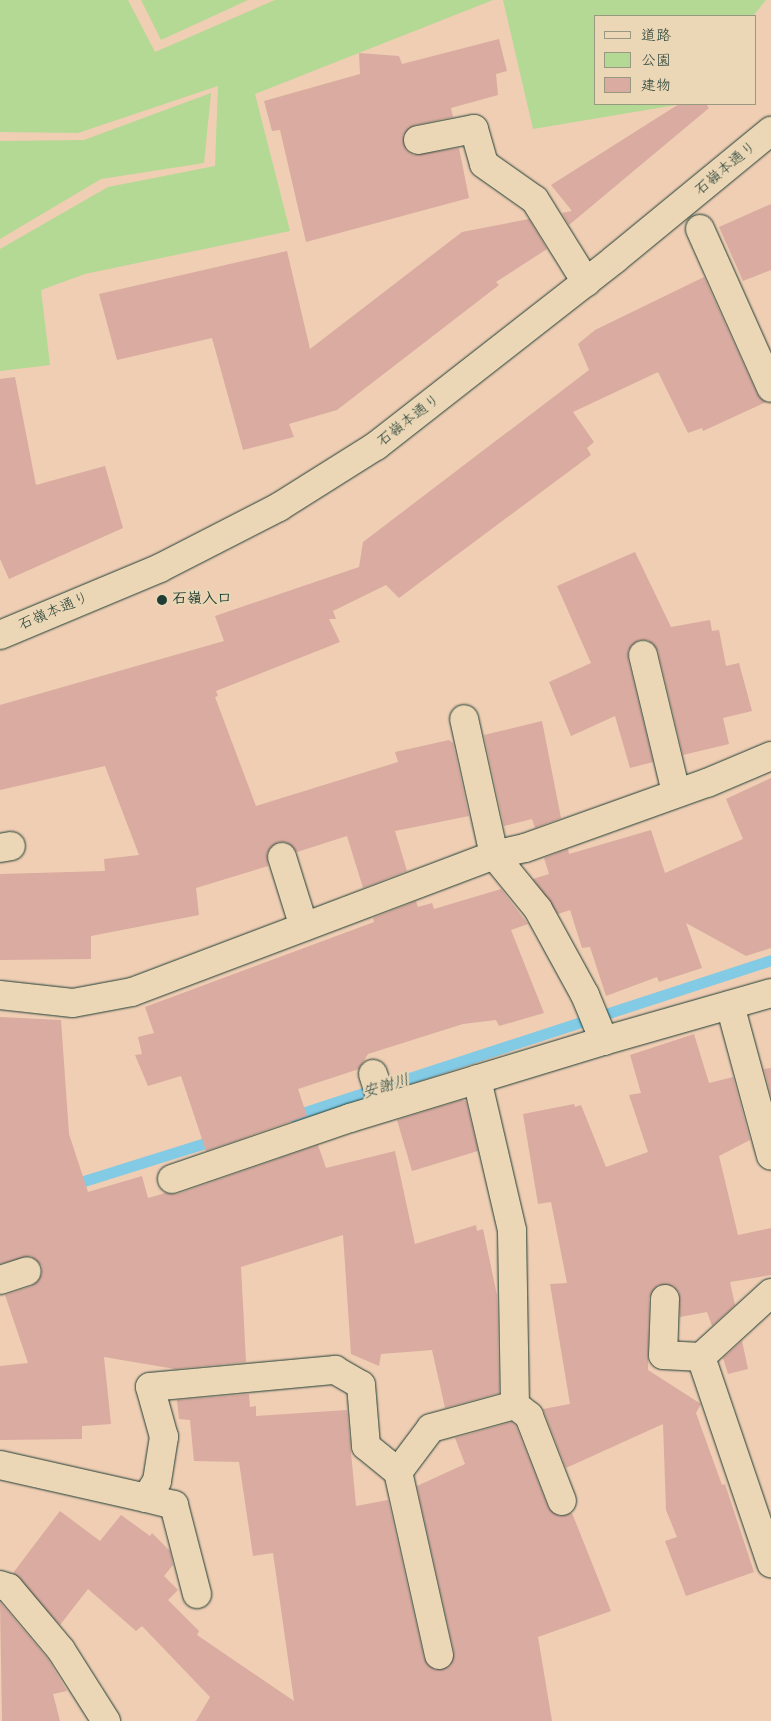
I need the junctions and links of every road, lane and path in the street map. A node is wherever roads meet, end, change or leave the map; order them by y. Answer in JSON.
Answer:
{"nodes":[{"id":1,"x":771,"y":131,"type":"edge"},
{"id":2,"x":418,"y":140,"type":"dead end"},
{"id":3,"x":700,"y":230,"type":"dead end"},
{"id":4,"x":586,"y":282,"type":"junction"},
{"id":5,"x":771,"y":388,"type":"edge"},
{"id":6,"x":0,"y":634,"type":"edge"},
{"id":7,"x":643,"y":655,"type":"dead end"},
{"id":8,"x":464,"y":719,"type":"dead end"},
{"id":9,"x":771,"y":756,"type":"edge"},
{"id":10,"x":676,"y":792,"type":"junction"},
{"id":11,"x":494,"y":856,"type":"junction"},
{"id":12,"x":282,"y":857,"type":"dead end"},
{"id":13,"x":304,"y":927,"type":"junction"},
{"id":14,"x":771,"y":992,"type":"edge"},
{"id":15,"x":0,"y":995,"type":"edge"},
{"id":16,"x":730,"y":1006,"type":"junction"},
{"id":17,"x":604,"y":1041,"type":"junction"},
{"id":18,"x":373,"y":1074,"type":"dead end"},
{"id":19,"x":477,"y":1080,"type":"junction"},
{"id":20,"x":384,"y":1107,"type":"junction"},
{"id":21,"x":771,"y":1156,"type":"edge"},
{"id":22,"x":172,"y":1179,"type":"dead end"},
{"id":23,"x":28,"y":1271,"type":"dead end"},
{"id":24,"x":0,"y":1280,"type":"edge"},
{"id":25,"x":771,"y":1292,"type":"edge"},
{"id":26,"x":665,"y":1299,"type":"dead end"},
{"id":27,"x":701,"y":1357,"type":"junction"},
{"id":28,"x":515,"y":1406,"type":"junction"},
{"id":29,"x":0,"y":1465,"type":"edge"},
{"id":30,"x":398,"y":1472,"type":"junction"},
{"id":31,"x":146,"y":1498,"type":"junction"},
{"id":32,"x":562,"y":1501,"type":"dead end"},
{"id":33,"x":765,"y":1526,"type":"edge"},
{"id":34,"x":771,"y":1563,"type":"edge"},
{"id":35,"x":0,"y":1584,"type":"edge"},
{"id":36,"x":197,"y":1594,"type":"dead end"},
{"id":37,"x":439,"y":1655,"type":"dead end"},
{"id":38,"x":106,"y":1721,"type":"edge"}],
"edges":[{"from":1,"to":4,"type":"street","name":"石嶺本通り"},
{"from":2,"to":4,"type":"street"},
{"from":3,"to":5,"type":"street"},
{"from":4,"to":6,"type":"street","name":"石嶺本通り"},
{"from":7,"to":10,"type":"street"},
{"from":8,"to":11,"type":"street"},
{"from":9,"to":10,"type":"street"},
{"from":10,"to":11,"type":"street"},
{"from":11,"to":13,"type":"street"},
{"from":11,"to":17,"type":"street"},
{"from":12,"to":13,"type":"street"},
{"from":13,"to":15,"type":"street"},
{"from":14,"to":16,"type":"street"},
{"from":16,"to":17,"type":"street"},
{"from":16,"to":21,"type":"street"},
{"from":17,"to":19,"type":"street"},
{"from":18,"to":20,"type":"street"},
{"from":19,"to":20,"type":"street"},
{"from":19,"to":28,"type":"street"},
{"from":20,"to":22,"type":"street"},
{"from":23,"to":24,"type":"street"},
{"from":25,"to":27,"type":"street"},
{"from":26,"to":27,"type":"street"},
{"from":27,"to":33,"type":"street"},
{"from":28,"to":30,"type":"street"},
{"from":28,"to":32,"type":"street"},
{"from":29,"to":31,"type":"street"},
{"from":30,"to":31,"type":"street"},
{"from":30,"to":37,"type":"street"},
{"from":31,"to":36,"type":"street"},
{"from":33,"to":34,"type":"street"},
{"from":35,"to":38,"type":"street"}]}
